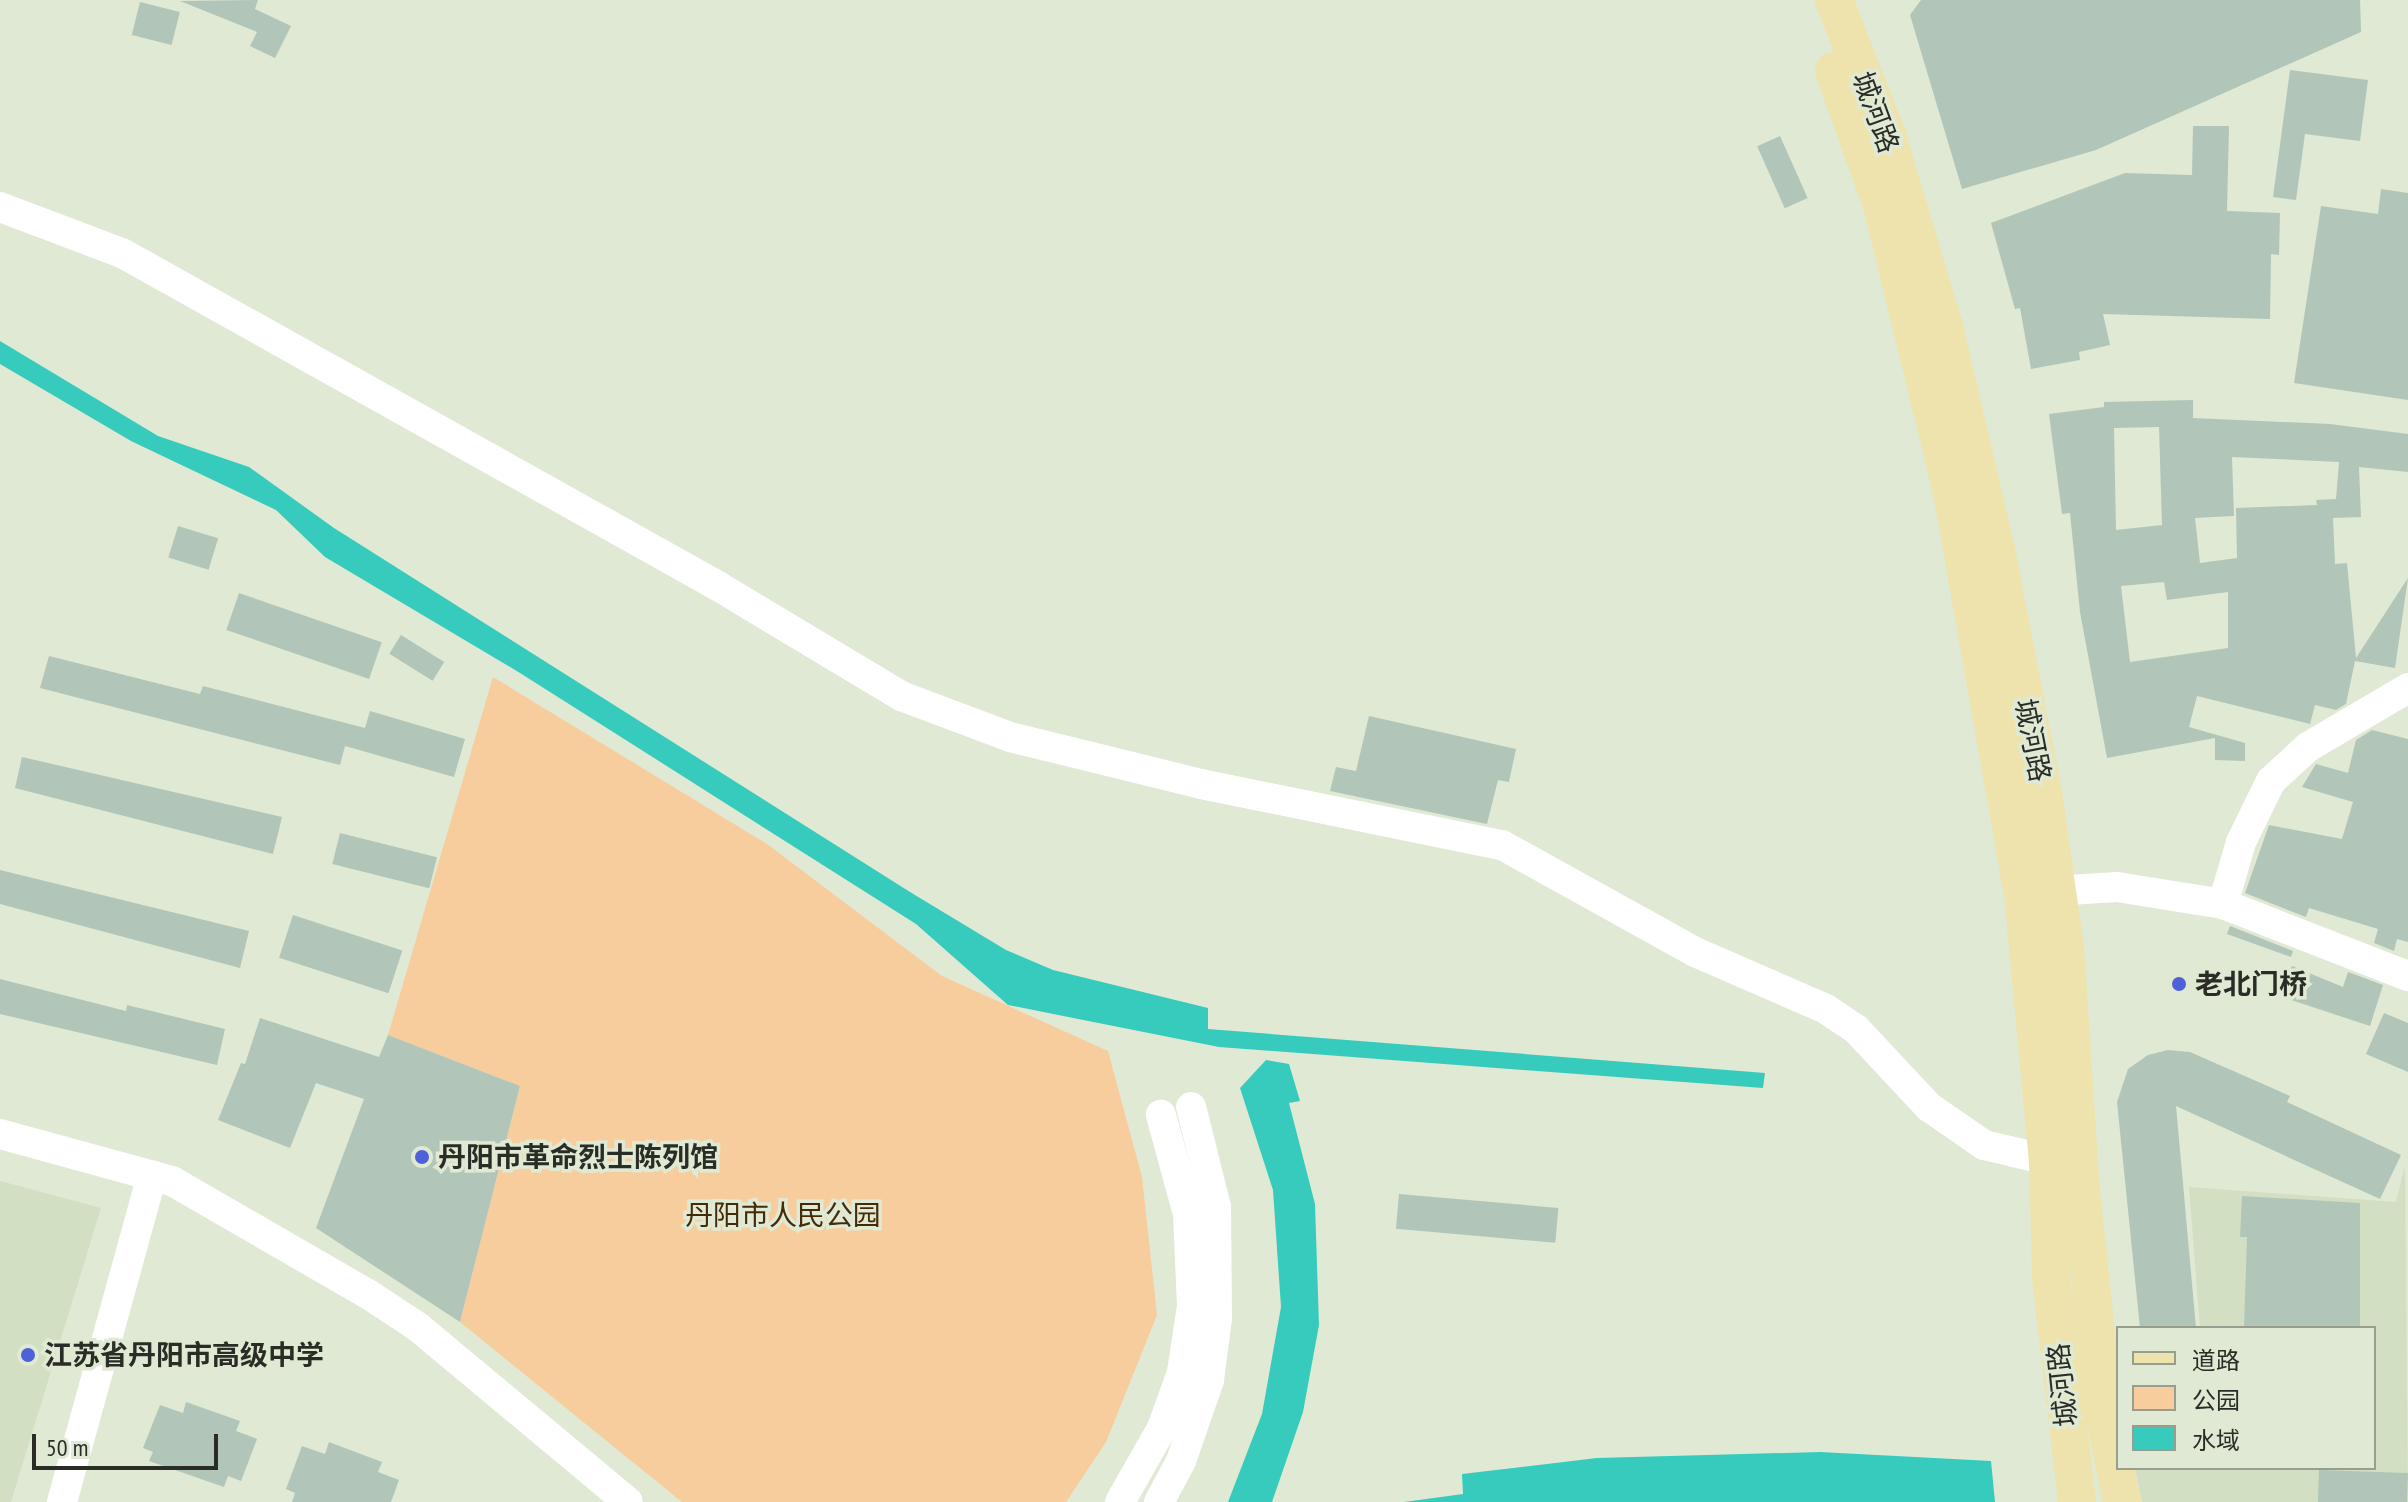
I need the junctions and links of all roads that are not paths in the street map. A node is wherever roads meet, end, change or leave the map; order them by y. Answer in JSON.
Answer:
{"nodes":[{"id":1,"x":1809,"y":0,"type":"edge"},
{"id":2,"x":1834,"y":0,"type":"edge"},
{"id":3,"x":0,"y":207,"type":"edge"},
{"id":4,"x":2408,"y":688,"type":"edge"},
{"id":5,"x":2040,"y":892,"type":"junction"},
{"id":6,"x":2223,"y":904,"type":"junction"},
{"id":7,"x":2408,"y":976,"type":"edge"},
{"id":8,"x":1191,"y":1107,"type":"dead end"},
{"id":9,"x":1161,"y":1115,"type":"dead end"},
{"id":10,"x":0,"y":1134,"type":"edge"},
{"id":11,"x":2048,"y":1160,"type":"junction"},
{"id":12,"x":152,"y":1175,"type":"junction"},
{"id":13,"x":62,"y":1502,"type":"edge"},
{"id":14,"x":628,"y":1502,"type":"edge"},
{"id":15,"x":1120,"y":1502,"type":"edge"},
{"id":16,"x":1159,"y":1502,"type":"edge"},
{"id":17,"x":2077,"y":1502,"type":"edge"},
{"id":18,"x":2122,"y":1502,"type":"edge"}],
"edges":[{"from":1,"to":5,"type":"main road","name":"城河路"},
{"from":2,"to":5,"type":"main road","name":"城河路"},
{"from":3,"to":11,"type":"street"},
{"from":4,"to":6,"type":"street"},
{"from":5,"to":6,"type":"street"},
{"from":5,"to":11,"type":"main road","name":"城河路"},
{"from":5,"to":18,"type":"main road","name":"城河路"},
{"from":6,"to":7,"type":"street"},
{"from":8,"to":16,"type":"street"},
{"from":9,"to":15,"type":"street"},
{"from":10,"to":12,"type":"street"},
{"from":11,"to":17,"type":"main road","name":"城河路"},
{"from":12,"to":13,"type":"street"},
{"from":12,"to":14,"type":"street"}]}
